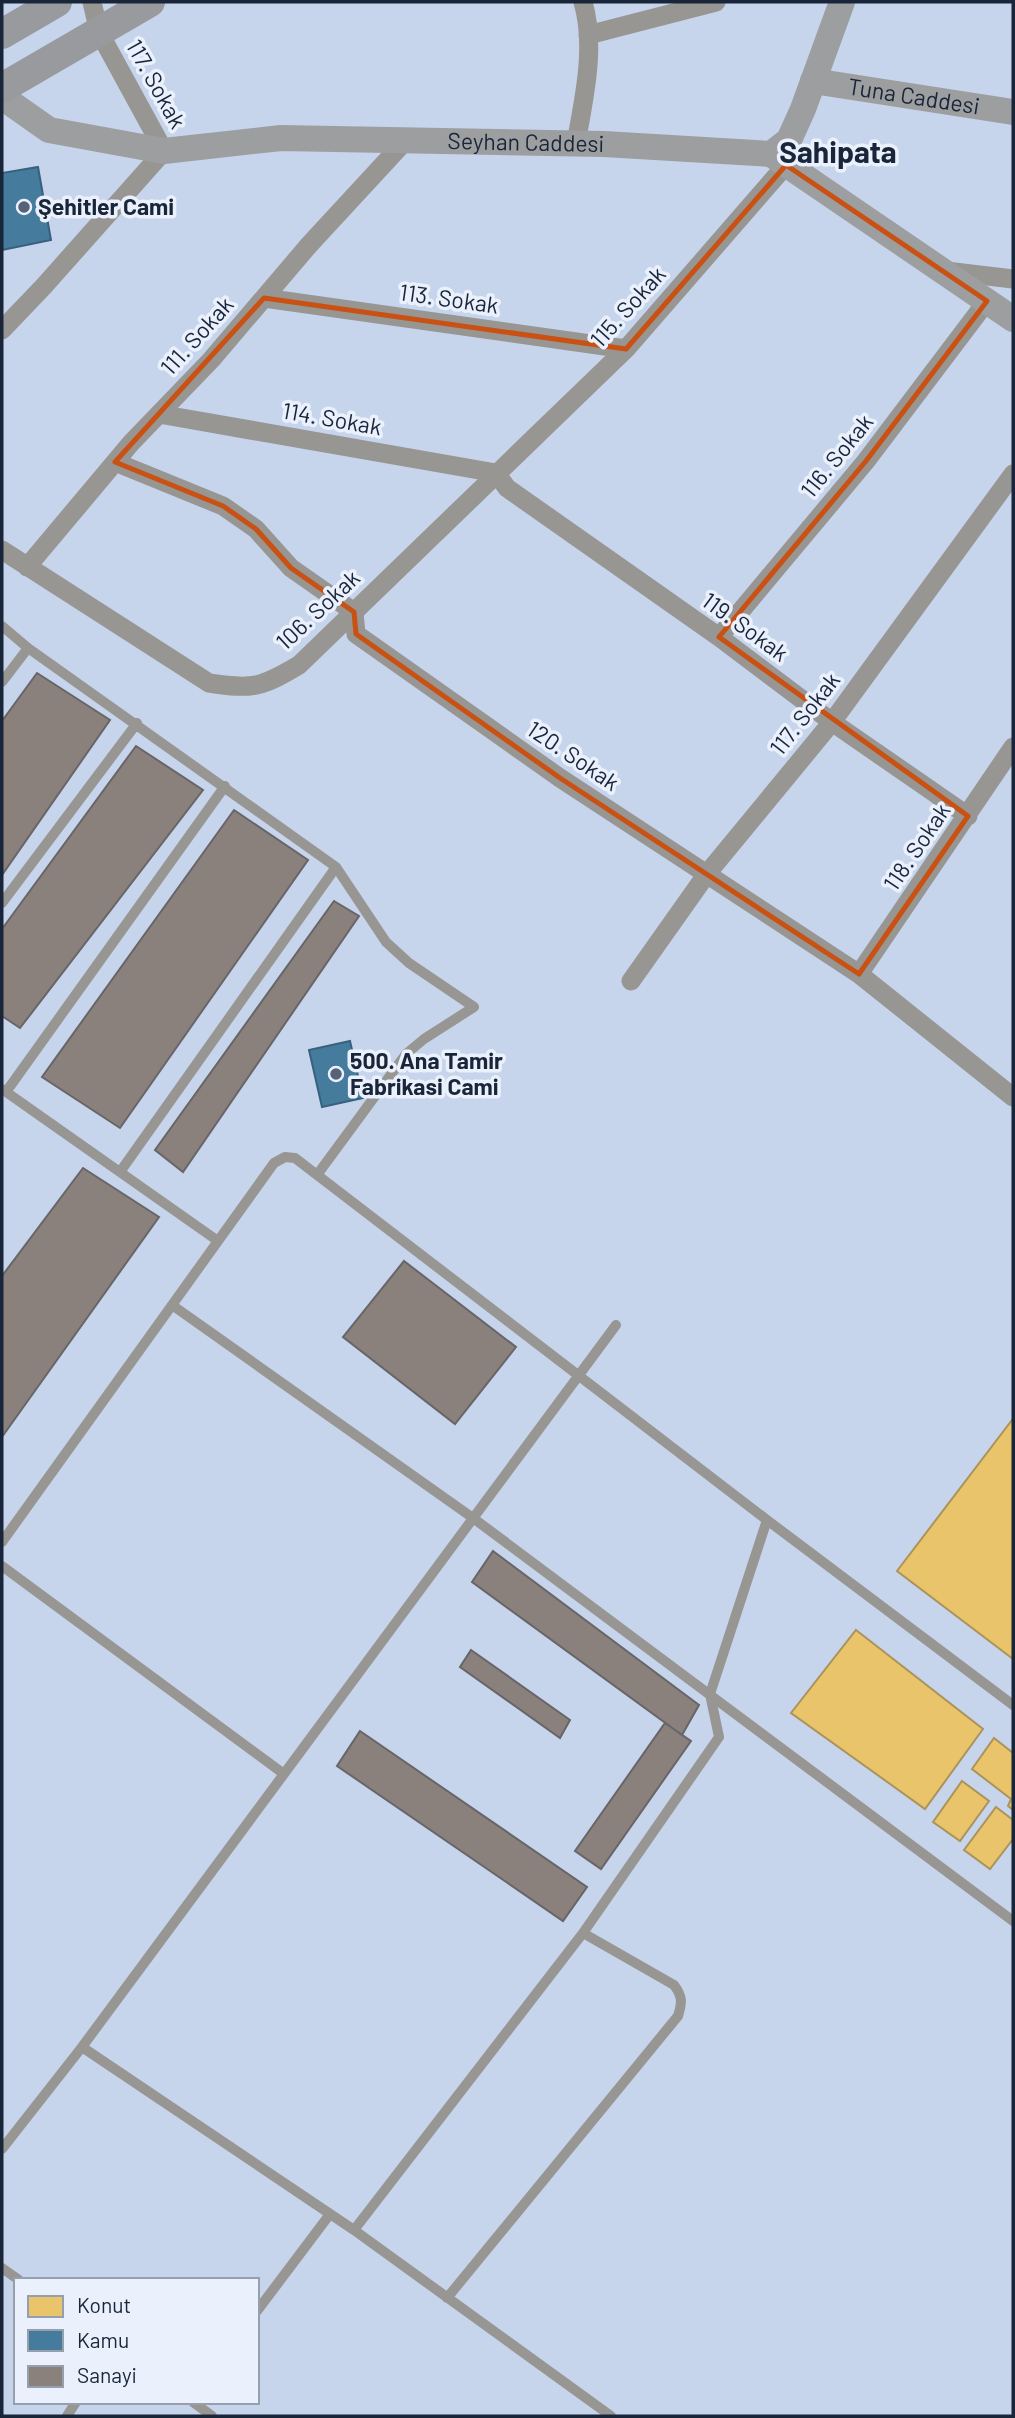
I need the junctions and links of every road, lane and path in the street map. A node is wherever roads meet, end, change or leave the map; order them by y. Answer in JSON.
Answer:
{"nodes":[{"id":1,"x":57,"y":2,"type":"edge"},
{"id":2,"x":92,"y":2,"type":"edge"},
{"id":3,"x":150,"y":2,"type":"edge"},
{"id":4,"x":583,"y":2,"type":"edge"},
{"id":5,"x":716,"y":2,"type":"edge"},
{"id":6,"x":842,"y":2,"type":"edge"},
{"id":7,"x":99,"y":32,"type":"junction"},
{"id":8,"x":2,"y":34,"type":"edge"},
{"id":9,"x":588,"y":35,"type":"junction"},
{"id":10,"x":813,"y":81,"type":"junction"},
{"id":11,"x":2,"y":88,"type":"edge"},
{"id":12,"x":2,"y":97,"type":"edge"},
{"id":13,"x":1013,"y":112,"type":"edge"},
{"id":14,"x":406,"y":140,"type":"junction"},
{"id":15,"x":576,"y":143,"type":"junction"},
{"id":16,"x":164,"y":151,"type":"junction"},
{"id":17,"x":778,"y":160,"type":"junction"},
{"id":18,"x":942,"y":270,"type":"junction"},
{"id":19,"x":1013,"y":279,"type":"edge"},
{"id":20,"x":264,"y":298,"type":"junction"},
{"id":21,"x":987,"y":301,"type":"junction"},
{"id":22,"x":1013,"y":319,"type":"edge"},
{"id":23,"x":2,"y":330,"type":"edge"},
{"id":24,"x":626,"y":349,"type":"junction"},
{"id":25,"x":159,"y":414,"type":"junction"},
{"id":26,"x":115,"y":462,"type":"junction"},
{"id":27,"x":496,"y":473,"type":"junction"},
{"id":28,"x":1013,"y":474,"type":"edge"},
{"id":29,"x":2,"y":550,"type":"edge"},
{"id":30,"x":27,"y":567,"type":"junction"},
{"id":31,"x":354,"y":612,"type":"junction"},
{"id":32,"x":2,"y":626,"type":"edge"},
{"id":33,"x":719,"y":637,"type":"junction"},
{"id":34,"x":28,"y":648,"type":"junction"},
{"id":35,"x":2,"y":682,"type":"edge"},
{"id":36,"x":832,"y":722,"type":"junction"},
{"id":37,"x":137,"y":723,"type":"junction"},
{"id":38,"x":1013,"y":747,"type":"edge"},
{"id":39,"x":225,"y":786,"type":"junction"},
{"id":40,"x":968,"y":816,"type":"junction"},
{"id":41,"x":336,"y":867,"type":"junction"},
{"id":42,"x":706,"y":875,"type":"junction"},
{"id":43,"x":2,"y":903,"type":"edge"},
{"id":44,"x":859,"y":974,"type":"junction"},
{"id":45,"x":631,"y":981,"type":"dead end"},
{"id":46,"x":4,"y":1090,"type":"edge"},
{"id":47,"x":1012,"y":1092,"type":"edge"},
{"id":48,"x":120,"y":1172,"type":"junction"},
{"id":49,"x":317,"y":1175,"type":"junction"},
{"id":50,"x":218,"y":1241,"type":"junction"},
{"id":51,"x":172,"y":1305,"type":"junction"},
{"id":52,"x":616,"y":1325,"type":"dead end"},
{"id":53,"x":578,"y":1376,"type":"junction"},
{"id":54,"x":473,"y":1518,"type":"junction"},
{"id":55,"x":767,"y":1520,"type":"junction"},
{"id":56,"x":3,"y":1539,"type":"edge"},
{"id":57,"x":2,"y":1566,"type":"edge"},
{"id":58,"x":710,"y":1694,"type":"junction"},
{"id":59,"x":1013,"y":1704,"type":"edge"},
{"id":60,"x":284,"y":1774,"type":"junction"},
{"id":61,"x":1013,"y":1921,"type":"edge"},
{"id":62,"x":583,"y":1933,"type":"junction"},
{"id":63,"x":82,"y":2047,"type":"junction"},
{"id":64,"x":2,"y":2149,"type":"edge"},
{"id":65,"x":330,"y":2214,"type":"junction"},
{"id":66,"x":354,"y":2230,"type":"junction"},
{"id":67,"x":447,"y":2298,"type":"junction"},
{"id":68,"x":259,"y":2308,"type":"edge"},
{"id":69,"x":196,"y":2404,"type":"edge"},
{"id":70,"x":212,"y":2416,"type":"edge"},
{"id":71,"x":611,"y":2416,"type":"edge"}],
"edges":[{"from":1,"to":8,"type":"main road"},
{"from":2,"to":7,"type":"street","name":"117. Sokak"},
{"from":3,"to":7,"type":"main road"},
{"from":4,"to":9,"type":"street"},
{"from":5,"to":9,"type":"street"},
{"from":6,"to":10,"type":"main road"},
{"from":7,"to":11,"type":"main road"},
{"from":7,"to":16,"type":"street","name":"117. Sokak"},
{"from":9,"to":15,"type":"street"},
{"from":10,"to":13,"type":"main road","name":"Tuna Caddesi"},
{"from":10,"to":17,"type":"main road"},
{"from":12,"to":16,"type":"main road","name":"Seyhan Caddesi"},
{"from":14,"to":15,"type":"main road","name":"Seyhan Caddesi"},
{"from":14,"to":16,"type":"main road","name":"Seyhan Caddesi"},
{"from":14,"to":20,"type":"street","name":"111. Sokak"},
{"from":15,"to":17,"type":"main road","name":"Seyhan Caddesi"},
{"from":16,"to":23,"type":"street"},
{"from":17,"to":18,"type":"main road"},
{"from":17,"to":24,"type":"street","name":"115. Sokak"},
{"from":18,"to":19,"type":"street"},
{"from":18,"to":21,"type":"main road"},
{"from":20,"to":24,"type":"street","name":"113. Sokak"},
{"from":20,"to":25,"type":"street","name":"111. Sokak"},
{"from":21,"to":22,"type":"main road"},
{"from":21,"to":33,"type":"street","name":"116. Sokak"},
{"from":24,"to":27,"type":"street","name":"115. Sokak"},
{"from":25,"to":26,"type":"street","name":"111. Sokak"},
{"from":25,"to":27,"type":"street","name":"114. Sokak"},
{"from":26,"to":30,"type":"street","name":"111. Sokak"},
{"from":26,"to":31,"type":"street"},
{"from":27,"to":31,"type":"street","name":"106. Sokak"},
{"from":27,"to":33,"type":"street","name":"119. Sokak"},
{"from":28,"to":36,"type":"street","name":"117. Sokak"},
{"from":29,"to":30,"type":"street","name":"106. Sokak"},
{"from":30,"to":31,"type":"street","name":"106. Sokak"},
{"from":31,"to":42,"type":"street","name":"120. Sokak"},
{"from":32,"to":34,"type":"lane"},
{"from":33,"to":36,"type":"street","name":"119. Sokak"},
{"from":34,"to":35,"type":"lane"},
{"from":34,"to":37,"type":"lane"},
{"from":36,"to":40,"type":"street","name":"119. Sokak"},
{"from":36,"to":42,"type":"street","name":"117. Sokak"},
{"from":37,"to":39,"type":"lane"},
{"from":37,"to":43,"type":"lane"},
{"from":38,"to":40,"type":"street","name":"118. Sokak"},
{"from":39,"to":41,"type":"lane"},
{"from":39,"to":46,"type":"lane"},
{"from":40,"to":44,"type":"street","name":"118. Sokak"},
{"from":41,"to":48,"type":"lane"},
{"from":41,"to":49,"type":"lane"},
{"from":42,"to":44,"type":"street","name":"120. Sokak"},
{"from":42,"to":45,"type":"street","name":"117. Sokak"},
{"from":44,"to":47,"type":"street","name":"120. Sokak"},
{"from":46,"to":48,"type":"lane"},
{"from":48,"to":50,"type":"lane"},
{"from":49,"to":50,"type":"lane"},
{"from":49,"to":53,"type":"lane"},
{"from":50,"to":51,"type":"lane"},
{"from":51,"to":54,"type":"lane"},
{"from":51,"to":56,"type":"lane"},
{"from":52,"to":53,"type":"lane"},
{"from":53,"to":54,"type":"lane"},
{"from":53,"to":55,"type":"lane"},
{"from":54,"to":58,"type":"lane"},
{"from":54,"to":60,"type":"lane"},
{"from":55,"to":58,"type":"lane"},
{"from":55,"to":59,"type":"lane"},
{"from":57,"to":60,"type":"lane"},
{"from":58,"to":61,"type":"lane"},
{"from":58,"to":62,"type":"lane"},
{"from":60,"to":63,"type":"lane"},
{"from":62,"to":66,"type":"lane"},
{"from":62,"to":67,"type":"lane"},
{"from":63,"to":64,"type":"lane"},
{"from":63,"to":65,"type":"lane"},
{"from":65,"to":66,"type":"lane"},
{"from":65,"to":68,"type":"lane"},
{"from":66,"to":67,"type":"lane"},
{"from":67,"to":71,"type":"lane"},
{"from":69,"to":70,"type":"lane"}]}
